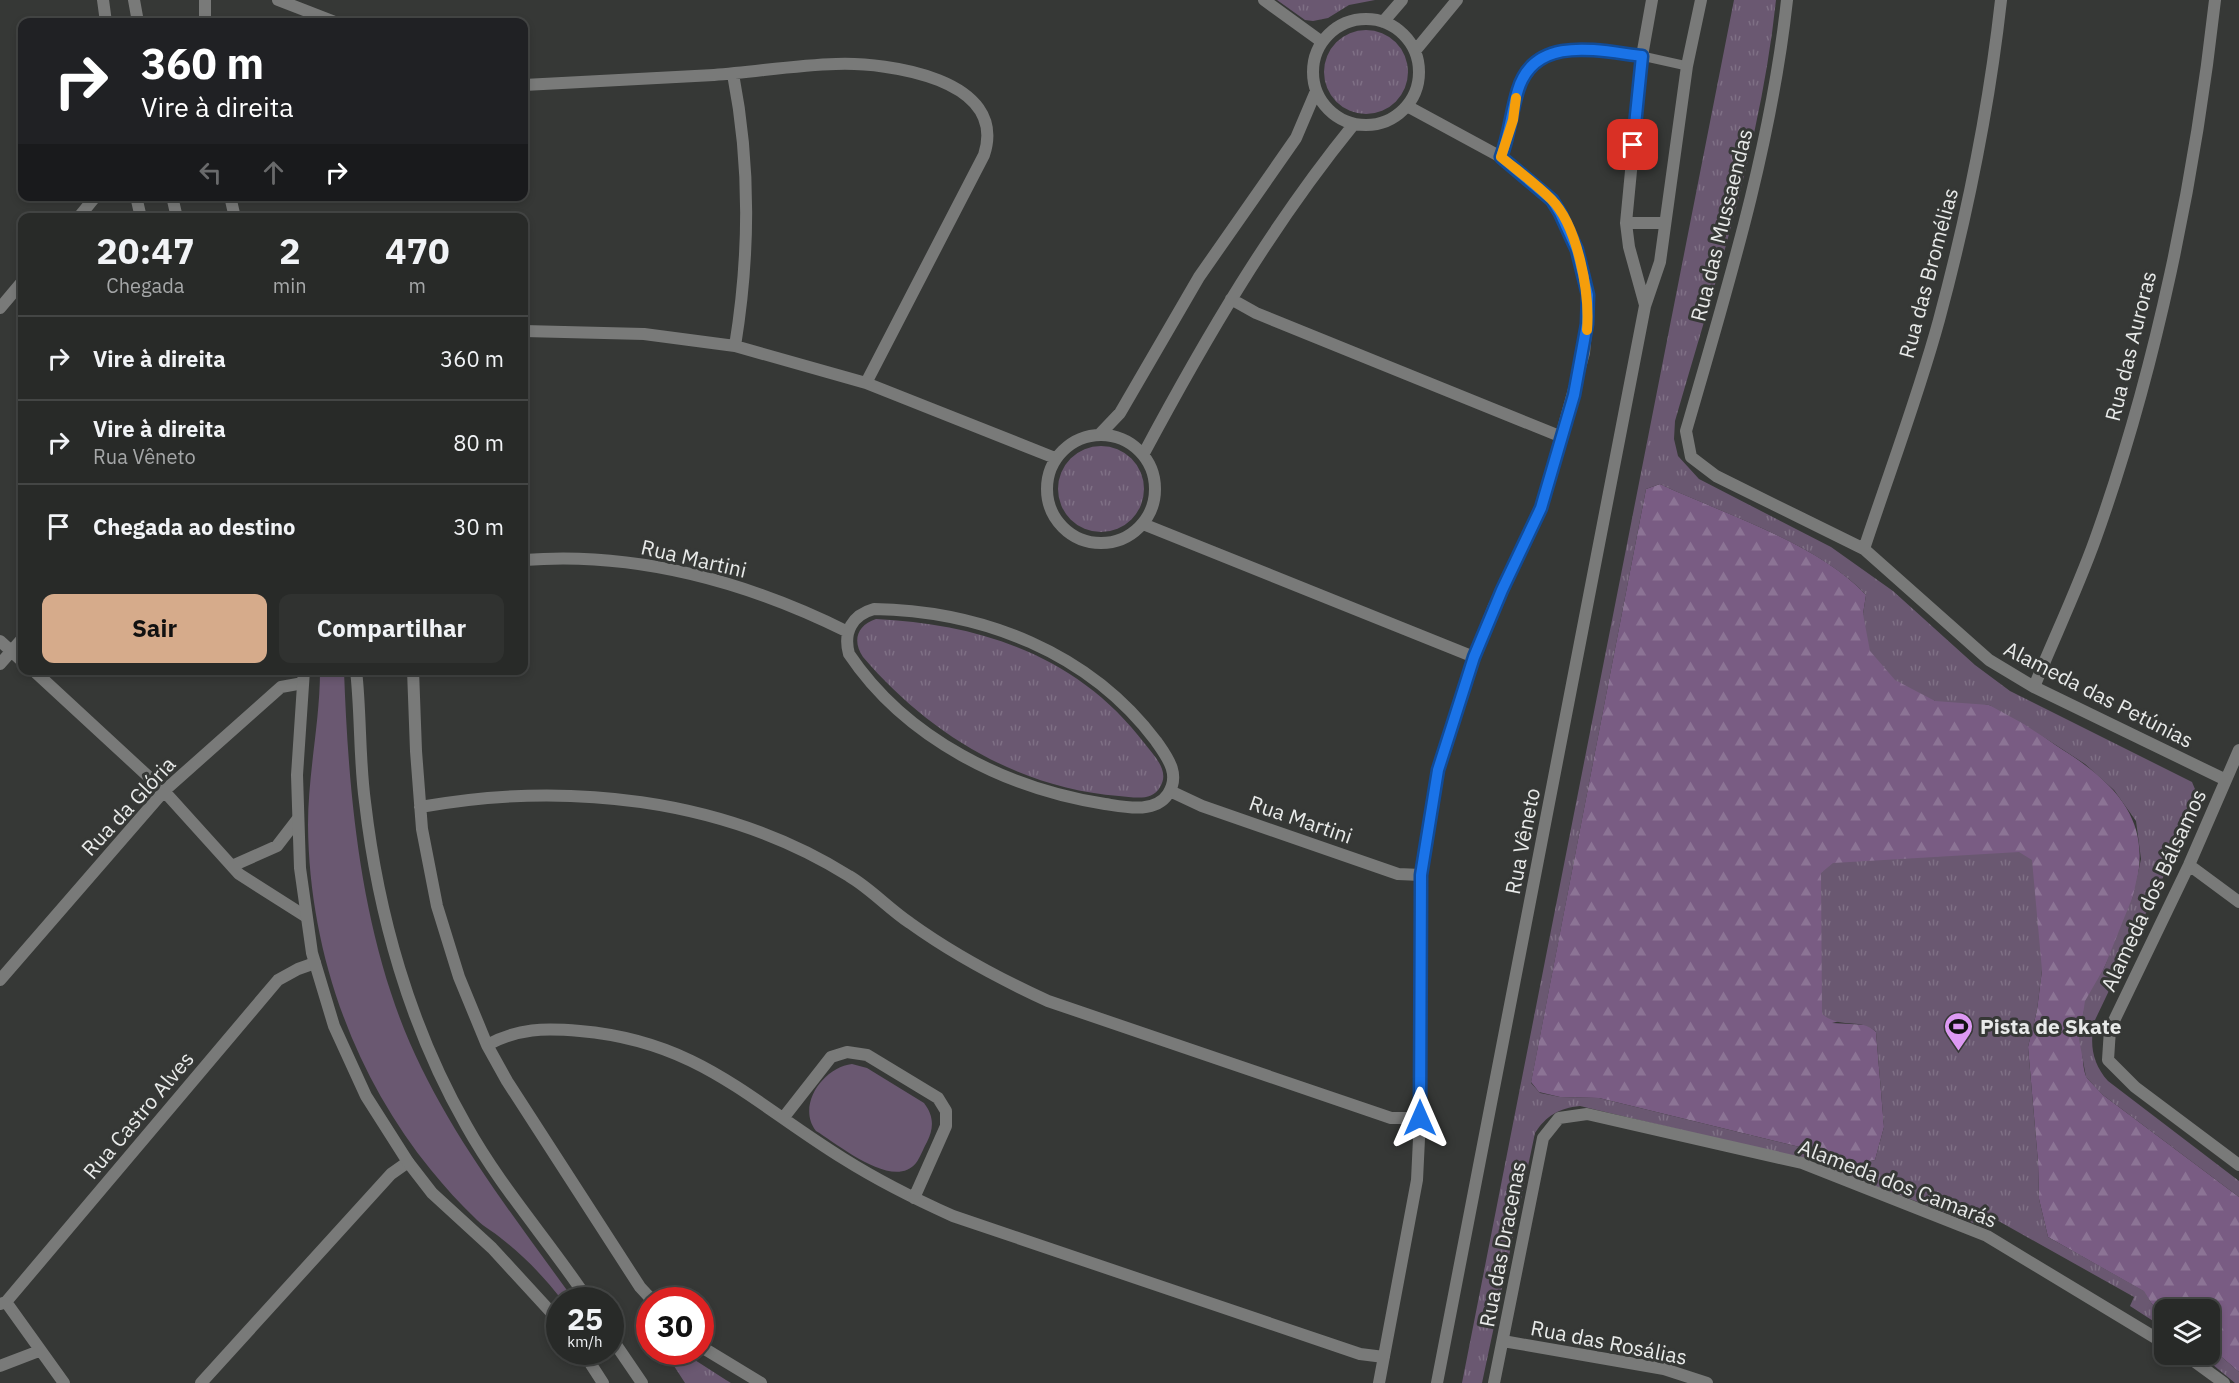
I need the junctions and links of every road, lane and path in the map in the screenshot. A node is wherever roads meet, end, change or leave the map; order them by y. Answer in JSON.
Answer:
{"nodes":[{"id":1,"x":103,"y":0,"type":"edge"},
{"id":2,"x":134,"y":0,"type":"edge"},
{"id":3,"x":205,"y":0,"type":"edge"},
{"id":4,"x":278,"y":0,"type":"edge"},
{"id":5,"x":1264,"y":0,"type":"edge"},
{"id":6,"x":1402,"y":0,"type":"edge"},
{"id":7,"x":1457,"y":0,"type":"edge"},
{"id":8,"x":1652,"y":0,"type":"edge"},
{"id":9,"x":1701,"y":0,"type":"edge"},
{"id":10,"x":1787,"y":0,"type":"edge"},
{"id":11,"x":2001,"y":0,"type":"edge"},
{"id":12,"x":2214,"y":0,"type":"edge"},
{"id":13,"x":105,"y":18,"type":"edge"},
{"id":14,"x":137,"y":18,"type":"edge"},
{"id":15,"x":205,"y":18,"type":"edge"},
{"id":16,"x":325,"y":18,"type":"edge"},
{"id":17,"x":1383,"y":22,"type":"junction"},
{"id":18,"x":1322,"y":42,"type":"junction"},
{"id":19,"x":1415,"y":51,"type":"junction"},
{"id":20,"x":1642,"y":56,"type":"junction"},
{"id":21,"x":1687,"y":66,"type":"junction"},
{"id":22,"x":734,"y":74,"type":"junction"},
{"id":23,"x":528,"y":85,"type":"edge"},
{"id":24,"x":1316,"y":91,"type":"junction"},
{"id":25,"x":1407,"y":106,"type":"junction"},
{"id":26,"x":1354,"y":124,"type":"junction"},
{"id":27,"x":1501,"y":157,"type":"junction"},
{"id":28,"x":92,"y":201,"type":"edge"},
{"id":29,"x":82,"y":213,"type":"edge"},
{"id":30,"x":1626,"y":223,"type":"junction"},
{"id":31,"x":1665,"y":223,"type":"junction"},
{"id":32,"x":18,"y":287,"type":"edge"},
{"id":33,"x":1232,"y":299,"type":"junction"},
{"id":34,"x":1645,"y":306,"type":"junction"},
{"id":35,"x":0,"y":308,"type":"edge"},
{"id":36,"x":528,"y":331,"type":"edge"},
{"id":37,"x":735,"y":346,"type":"junction"},
{"id":38,"x":866,"y":383,"type":"junction"},
{"id":39,"x":1100,"y":434,"type":"junction"},
{"id":40,"x":1563,"y":437,"type":"junction"},
{"id":41,"x":1143,"y":455,"type":"junction"},
{"id":42,"x":1691,"y":457,"type":"joint"},
{"id":43,"x":1055,"y":458,"type":"junction"},
{"id":44,"x":1143,"y":524,"type":"junction"},
{"id":45,"x":1864,"y":549,"type":"junction"},
{"id":46,"x":528,"y":560,"type":"edge"},
{"id":47,"x":848,"y":632,"type":"junction"},
{"id":48,"x":0,"y":641,"type":"edge"},
{"id":49,"x":18,"y":644,"type":"edge"},
{"id":50,"x":12,"y":651,"type":"junction"},
{"id":51,"x":18,"y":657,"type":"edge"},
{"id":52,"x":1474,"y":657,"type":"junction"},
{"id":53,"x":0,"y":664,"type":"edge"},
{"id":54,"x":38,"y":675,"type":"edge"},
{"id":55,"x":357,"y":675,"type":"edge"},
{"id":56,"x":413,"y":675,"type":"edge"},
{"id":57,"x":304,"y":677,"type":"edge"},
{"id":58,"x":2034,"y":687,"type":"junction"},
{"id":59,"x":2239,"y":750,"type":"edge"},
{"id":60,"x":2226,"y":780,"type":"junction"},
{"id":61,"x":164,"y":791,"type":"junction"},
{"id":62,"x":1170,"y":791,"type":"junction"},
{"id":63,"x":420,"y":807,"type":"junction"},
{"id":64,"x":297,"y":820,"type":"junction"},
{"id":65,"x":2189,"y":865,"type":"junction"},
{"id":66,"x":232,"y":866,"type":"junction"},
{"id":67,"x":1421,"y":875,"type":"junction"},
{"id":68,"x":2239,"y":902,"type":"edge"},
{"id":69,"x":305,"y":916,"type":"junction"},
{"id":70,"x":315,"y":963,"type":"junction"},
{"id":71,"x":0,"y":980,"type":"edge"},
{"id":72,"x":487,"y":1045,"type":"junction"},
{"id":73,"x":784,"y":1117,"type":"junction"},
{"id":74,"x":1420,"y":1118,"type":"junction"},
{"id":75,"x":1559,"y":1118,"type":"joint"},
{"id":76,"x":408,"y":1162,"type":"junction"},
{"id":77,"x":2239,"y":1165,"type":"edge"},
{"id":78,"x":914,"y":1198,"type":"junction"},
{"id":79,"x":579,"y":1287,"type":"edge"},
{"id":80,"x":640,"y":1287,"type":"edge"},
{"id":81,"x":3,"y":1303,"type":"edge"},
{"id":82,"x":546,"y":1307,"type":"edge"},
{"id":83,"x":2154,"y":1337,"type":"edge"},
{"id":84,"x":1503,"y":1341,"type":"junction"},
{"id":85,"x":39,"y":1350,"type":"junction"},
{"id":86,"x":714,"y":1354,"type":"edge"},
{"id":87,"x":624,"y":1356,"type":"edge"},
{"id":88,"x":1384,"y":1357,"type":"junction"},
{"id":89,"x":591,"y":1365,"type":"edge"},
{"id":90,"x":2199,"y":1365,"type":"edge"},
{"id":91,"x":0,"y":1366,"type":"edge"},
{"id":92,"x":64,"y":1383,"type":"edge"},
{"id":93,"x":201,"y":1383,"type":"edge"},
{"id":94,"x":603,"y":1383,"type":"edge"},
{"id":95,"x":642,"y":1383,"type":"edge"},
{"id":96,"x":761,"y":1383,"type":"edge"},
{"id":97,"x":1378,"y":1383,"type":"edge"},
{"id":98,"x":1437,"y":1383,"type":"edge"},
{"id":99,"x":1494,"y":1383,"type":"edge"},
{"id":100,"x":1707,"y":1383,"type":"edge"},
{"id":101,"x":2224,"y":1383,"type":"edge"}],
"edges":[{"from":1,"to":13,"type":"street"},
{"from":2,"to":14,"type":"street"},
{"from":3,"to":15,"type":"street"},
{"from":4,"to":16,"type":"street"},
{"from":5,"to":18,"type":"street"},
{"from":6,"to":17,"type":"street"},
{"from":7,"to":19,"type":"street"},
{"from":8,"to":20,"type":"street","name":"Rua Vêneto"},
{"from":9,"to":21,"type":"street","name":"Rua Vêneto"},
{"from":10,"to":42,"type":"street","name":"Rua das Mussaendas"},
{"from":11,"to":45,"type":"street","name":"Rua das Bromélias"},
{"from":12,"to":58,"type":"street","name":"Rua das Auroras"},
{"from":17,"to":18,"type":"street"},
{"from":17,"to":19,"type":"street"},
{"from":18,"to":24,"type":"street"},
{"from":19,"to":25,"type":"street"},
{"from":20,"to":21,"type":"lane"},
{"from":20,"to":27,"type":"street"},
{"from":20,"to":30,"type":"street","name":"Rua Vêneto"},
{"from":21,"to":31,"type":"street","name":"Rua Vêneto"},
{"from":22,"to":23,"type":"street"},
{"from":22,"to":37,"type":"street"},
{"from":22,"to":38,"type":"street"},
{"from":24,"to":26,"type":"street"},
{"from":24,"to":39,"type":"street"},
{"from":25,"to":26,"type":"street"},
{"from":25,"to":27,"type":"street"},
{"from":26,"to":33,"type":"street"},
{"from":27,"to":40,"type":"street"},
{"from":28,"to":29,"type":"street"},
{"from":30,"to":31,"type":"street"},
{"from":30,"to":34,"type":"street","name":"Rua Vêneto"},
{"from":31,"to":34,"type":"street","name":"Rua Vêneto"},
{"from":32,"to":35,"type":"street"},
{"from":33,"to":40,"type":"street"},
{"from":33,"to":41,"type":"street"},
{"from":34,"to":98,"type":"street","name":"Rua Vêneto"},
{"from":36,"to":37,"type":"street"},
{"from":37,"to":38,"type":"street"},
{"from":38,"to":43,"type":"street"},
{"from":39,"to":41,"type":"street"},
{"from":39,"to":43,"type":"street"},
{"from":40,"to":52,"type":"street"},
{"from":41,"to":44,"type":"street"},
{"from":42,"to":45,"type":"street","name":"Alameda das Petúnias"},
{"from":43,"to":44,"type":"street"},
{"from":44,"to":52,"type":"street"},
{"from":45,"to":58,"type":"street","name":"Alameda das Petúnias"},
{"from":46,"to":47,"type":"street","name":"Rua Martini"},
{"from":47,"to":62,"type":"street"},
{"from":47,"to":62,"type":"street"},
{"from":48,"to":50,"type":"street"},
{"from":49,"to":50,"type":"street"},
{"from":50,"to":51,"type":"street"},
{"from":50,"to":53,"type":"street"},
{"from":52,"to":67,"type":"street"},
{"from":54,"to":61,"type":"street"},
{"from":55,"to":79,"type":"street"},
{"from":56,"to":63,"type":"street"},
{"from":57,"to":61,"type":"street","name":"Rua da Glória"},
{"from":57,"to":64,"type":"street"},
{"from":58,"to":60,"type":"street","name":"Alameda das Petúnias"},
{"from":59,"to":60,"type":"street","name":"Alameda dos Bálsamos"},
{"from":60,"to":65,"type":"street","name":"Alameda dos Bálsamos"},
{"from":61,"to":66,"type":"street"},
{"from":61,"to":71,"type":"street","name":"Rua da Glória"},
{"from":62,"to":67,"type":"street","name":"Rua Martini"},
{"from":63,"to":72,"type":"street"},
{"from":63,"to":74,"type":"street"},
{"from":64,"to":66,"type":"street"},
{"from":64,"to":69,"type":"street"},
{"from":65,"to":68,"type":"street"},
{"from":65,"to":77,"type":"street","name":"Alameda dos Bálsamos"},
{"from":66,"to":69,"type":"street"},
{"from":67,"to":74,"type":"street"},
{"from":69,"to":70,"type":"street"},
{"from":70,"to":76,"type":"street"},
{"from":70,"to":81,"type":"street","name":"Rua Castro Alves"},
{"from":72,"to":73,"type":"street"},
{"from":72,"to":80,"type":"street"},
{"from":73,"to":78,"type":"street"},
{"from":73,"to":78,"type":"street"},
{"from":74,"to":88,"type":"street"},
{"from":75,"to":83,"type":"street","name":"Alameda dos Camarás"},
{"from":75,"to":84,"type":"street","name":"Rua das Dracenas"},
{"from":76,"to":82,"type":"street"},
{"from":76,"to":93,"type":"street"},
{"from":78,"to":88,"type":"street"},
{"from":81,"to":85,"type":"street"},
{"from":84,"to":99,"type":"street","name":"Rua das Dracenas"},
{"from":84,"to":100,"type":"street","name":"Rua das Rosálias"},
{"from":85,"to":91,"type":"street"},
{"from":85,"to":92,"type":"street"},
{"from":86,"to":96,"type":"street"},
{"from":87,"to":95,"type":"street"},
{"from":88,"to":97,"type":"street"},
{"from":89,"to":94,"type":"street"},
{"from":90,"to":101,"type":"street"}]}
